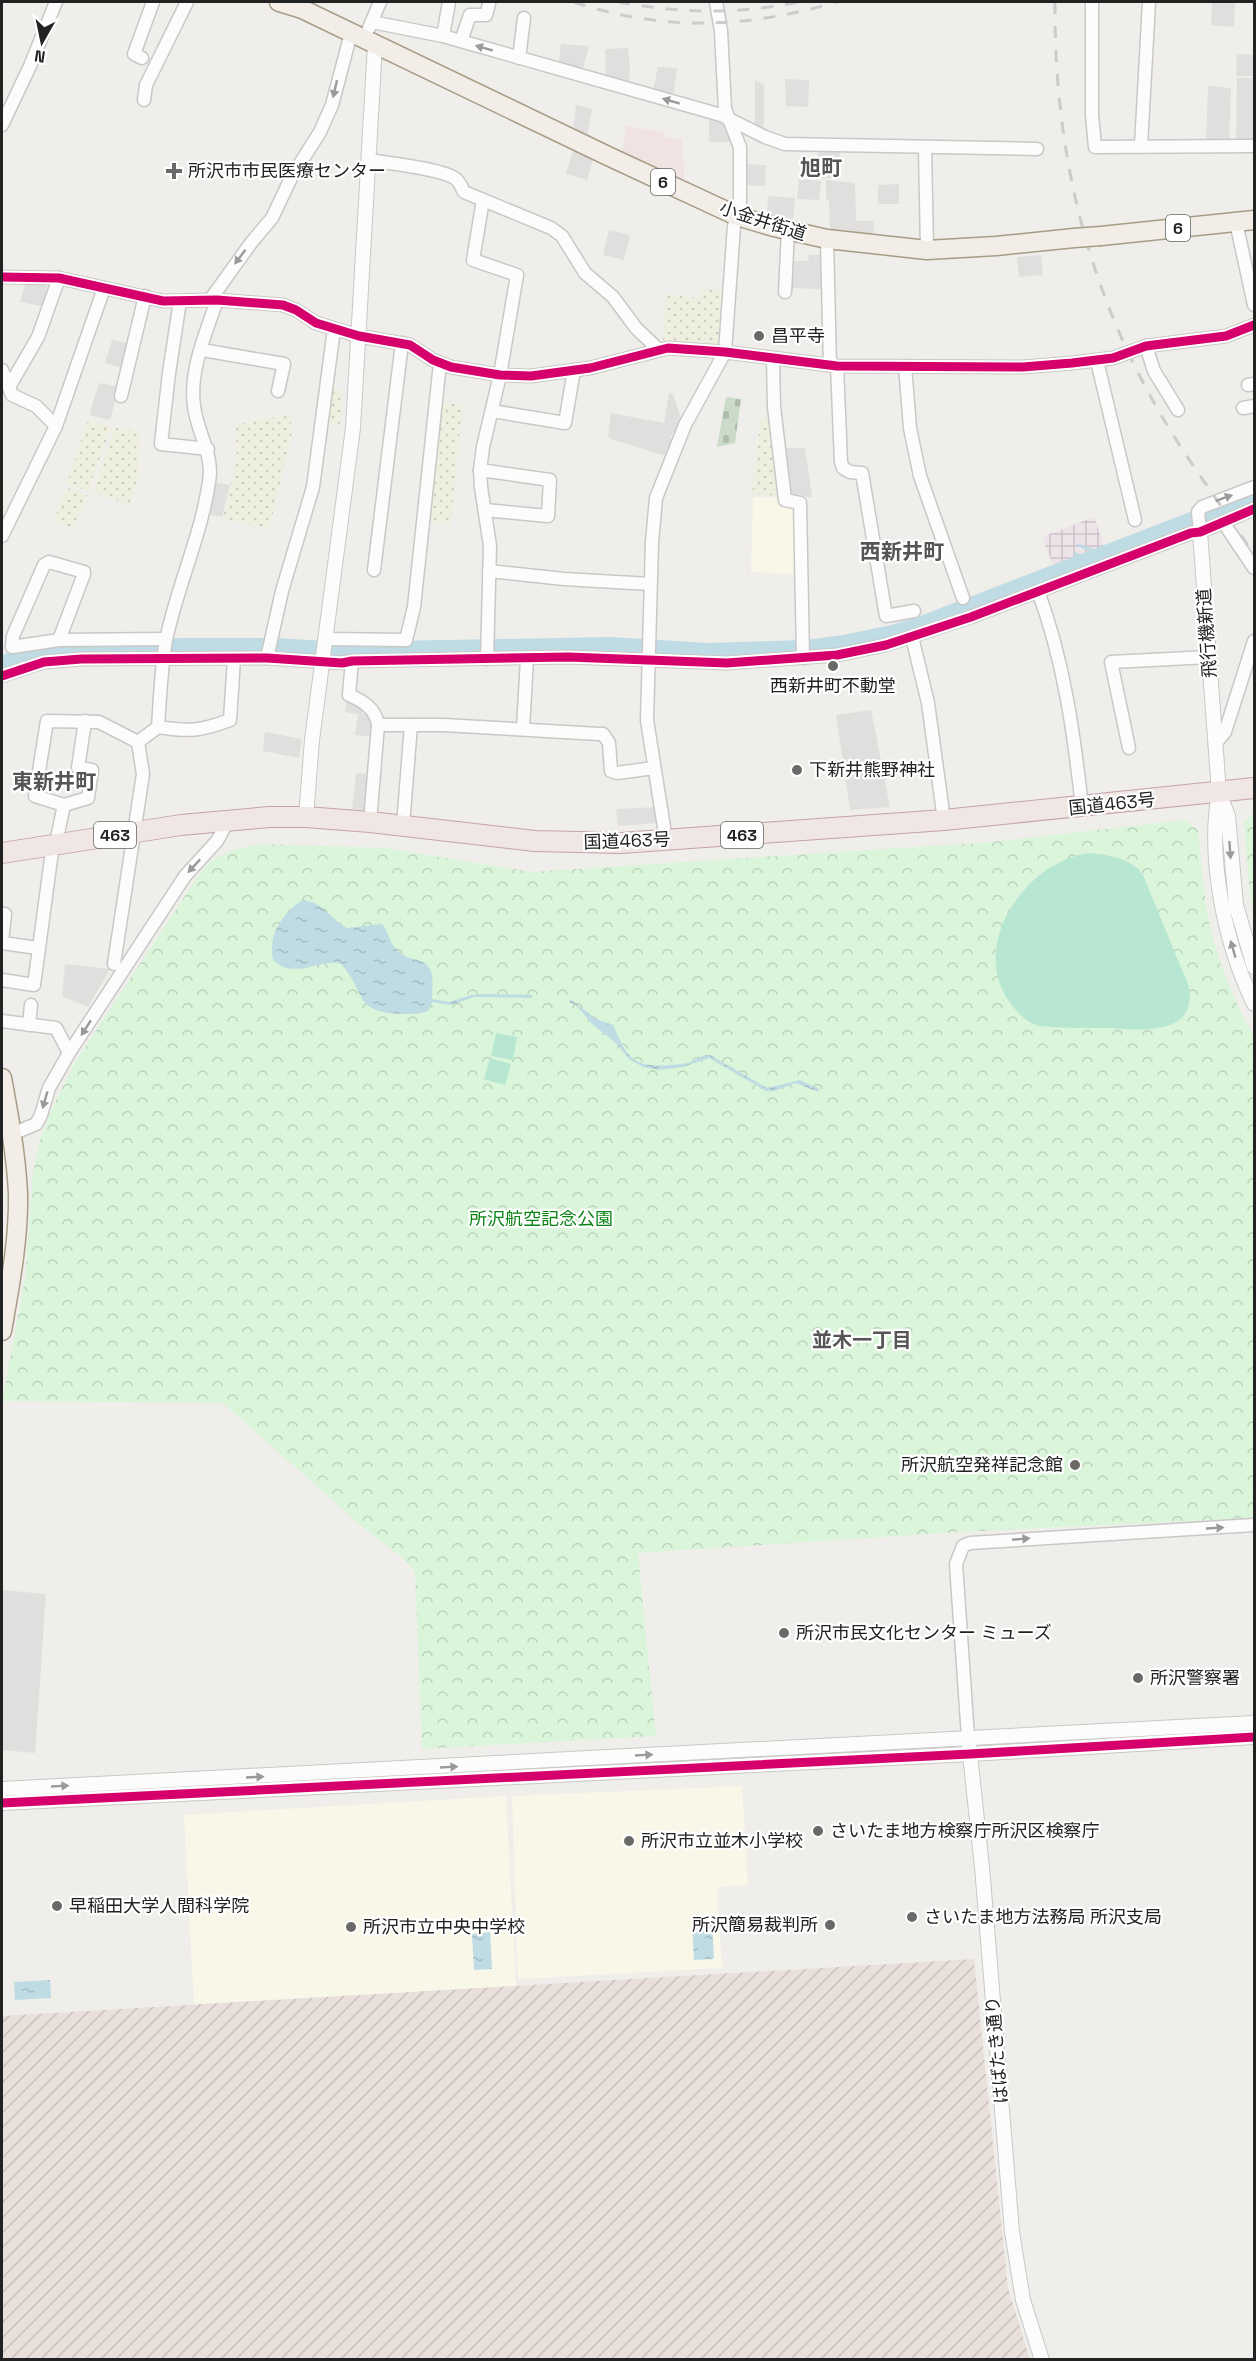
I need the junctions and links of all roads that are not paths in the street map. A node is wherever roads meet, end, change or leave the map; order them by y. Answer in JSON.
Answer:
{"nodes":[{"id":1,"x":56,"y":2,"type":"edge"},
{"id":2,"x":153,"y":2,"type":"edge"},
{"id":3,"x":187,"y":2,"type":"edge"},
{"id":4,"x":279,"y":2,"type":"edge"},
{"id":5,"x":380,"y":2,"type":"edge"},
{"id":6,"x":449,"y":2,"type":"edge"},
{"id":7,"x":717,"y":2,"type":"edge"},
{"id":8,"x":1092,"y":2,"type":"edge"},
{"id":9,"x":1149,"y":2,"type":"edge"},
{"id":10,"x":489,"y":4,"type":"dead end"},
{"id":11,"x":524,"y":18,"type":"dead end"},
{"id":12,"x":372,"y":22,"type":"junction"},
{"id":13,"x":443,"y":36,"type":"junction"},
{"id":14,"x":364,"y":39,"type":"junction"},
{"id":15,"x":461,"y":41,"type":"junction"},
{"id":16,"x":142,"y":58,"type":"dead end"},
{"id":17,"x":519,"y":58,"type":"junction"},
{"id":18,"x":144,"y":100,"type":"dead end"},
{"id":19,"x":727,"y":118,"type":"junction"},
{"id":20,"x":2,"y":125,"type":"edge"},
{"id":21,"x":765,"y":137,"type":"junction"},
{"id":22,"x":738,"y":142,"type":"junction"},
{"id":23,"x":1141,"y":146,"type":"junction"},
{"id":24,"x":1254,"y":146,"type":"edge"},
{"id":25,"x":925,"y":148,"type":"junction"},
{"id":26,"x":1037,"y":149,"type":"dead end"},
{"id":27,"x":369,"y":160,"type":"junction"},
{"id":28,"x":483,"y":200,"type":"junction"},
{"id":29,"x":737,"y":216,"type":"junction"},
{"id":30,"x":1254,"y":220,"type":"edge"},
{"id":31,"x":1236,"y":222,"type":"junction"},
{"id":32,"x":788,"y":231,"type":"junction"},
{"id":33,"x":827,"y":239,"type":"junction"},
{"id":34,"x":927,"y":250,"type":"junction"},
{"id":35,"x":2,"y":277,"type":"edge"},
{"id":36,"x":59,"y":278,"type":"junction"},
{"id":37,"x":104,"y":288,"type":"junction"},
{"id":38,"x":785,"y":292,"type":"dead end"},
{"id":39,"x":145,"y":296,"type":"junction"},
{"id":40,"x":180,"y":300,"type":"junction"},
{"id":41,"x":213,"y":300,"type":"junction"},
{"id":42,"x":1254,"y":305,"type":"edge"},
{"id":43,"x":1254,"y":325,"type":"edge"},
{"id":44,"x":334,"y":329,"type":"junction"},
{"id":45,"x":359,"y":336,"type":"junction"},
{"id":46,"x":402,"y":343,"type":"junction"},
{"id":47,"x":1146,"y":346,"type":"junction"},
{"id":48,"x":202,"y":350,"type":"junction"},
{"id":49,"x":659,"y":350,"type":"junction"},
{"id":50,"x":725,"y":352,"type":"junction"},
{"id":51,"x":773,"y":359,"type":"junction"},
{"id":52,"x":1097,"y":361,"type":"junction"},
{"id":53,"x":440,"y":363,"type":"junction"},
{"id":54,"x":833,"y":365,"type":"junction"},
{"id":55,"x":905,"y":366,"type":"junction"},
{"id":56,"x":2,"y":370,"type":"edge"},
{"id":57,"x":574,"y":370,"type":"junction"},
{"id":58,"x":500,"y":375,"type":"junction"},
{"id":59,"x":9,"y":387,"type":"junction"},
{"id":60,"x":278,"y":391,"type":"dead end"},
{"id":61,"x":121,"y":396,"type":"dead end"},
{"id":62,"x":1178,"y":410,"type":"dead end"},
{"id":63,"x":492,"y":411,"type":"junction"},
{"id":64,"x":56,"y":426,"type":"junction"},
{"id":65,"x":208,"y":448,"type":"junction"},
{"id":66,"x":480,"y":470,"type":"junction"},
{"id":67,"x":1254,"y":487,"type":"edge"},
{"id":68,"x":1254,"y":509,"type":"edge"},
{"id":69,"x":485,"y":510,"type":"junction"},
{"id":70,"x":1135,"y":520,"type":"dead end"},
{"id":71,"x":1223,"y":522,"type":"junction"},
{"id":72,"x":1200,"y":530,"type":"junction"},
{"id":73,"x":2,"y":536,"type":"edge"},
{"id":74,"x":1254,"y":568,"type":"edge"},
{"id":75,"x":374,"y":570,"type":"dead end"},
{"id":76,"x":489,"y":571,"type":"junction"},
{"id":77,"x":651,"y":584,"type":"junction"},
{"id":78,"x":1038,"y":591,"type":"junction"},
{"id":79,"x":963,"y":598,"type":"dead end"},
{"id":80,"x":914,"y":611,"type":"dead end"},
{"id":81,"x":912,"y":637,"type":"junction"},
{"id":82,"x":59,"y":640,"type":"junction"},
{"id":83,"x":1254,"y":641,"type":"edge"},
{"id":84,"x":165,"y":649,"type":"junction"},
{"id":85,"x":324,"y":650,"type":"junction"},
{"id":86,"x":267,"y":651,"type":"junction"},
{"id":87,"x":648,"y":652,"type":"junction"},
{"id":88,"x":802,"y":656,"type":"junction"},
{"id":89,"x":1209,"y":657,"type":"junction"},
{"id":90,"x":487,"y":658,"type":"junction"},
{"id":91,"x":527,"y":658,"type":"junction"},
{"id":92,"x":234,"y":659,"type":"junction"},
{"id":93,"x":352,"y":661,"type":"junction"},
{"id":94,"x":2,"y":676,"type":"edge"},
{"id":95,"x":85,"y":722,"type":"junction"},
{"id":96,"x":378,"y":725,"type":"junction"},
{"id":97,"x":411,"y":725,"type":"junction"},
{"id":98,"x":159,"y":727,"type":"junction"},
{"id":99,"x":524,"y":729,"type":"junction"},
{"id":100,"x":138,"y":742,"type":"junction"},
{"id":101,"x":1215,"y":744,"type":"junction"},
{"id":102,"x":1128,"y":748,"type":"dead end"},
{"id":103,"x":654,"y":768,"type":"junction"},
{"id":104,"x":1254,"y":788,"type":"edge"},
{"id":105,"x":1219,"y":793,"type":"junction"},
{"id":106,"x":64,"y":805,"type":"junction"},
{"id":107,"x":1082,"y":807,"type":"junction"},
{"id":108,"x":306,"y":817,"type":"junction"},
{"id":109,"x":229,"y":819,"type":"junction"},
{"id":110,"x":944,"y":820,"type":"junction"},
{"id":111,"x":370,"y":822,"type":"junction"},
{"id":112,"x":403,"y":825,"type":"junction"},
{"id":113,"x":136,"y":832,"type":"junction"},
{"id":114,"x":666,"y":840,"type":"junction"},
{"id":115,"x":55,"y":843,"type":"junction"},
{"id":116,"x":2,"y":853,"type":"edge"},
{"id":117,"x":2,"y":914,"type":"edge"},
{"id":118,"x":2,"y":942,"type":"edge"},
{"id":119,"x":38,"y":948,"type":"junction"},
{"id":120,"x":114,"y":964,"type":"dead end"},
{"id":121,"x":1254,"y":967,"type":"edge"},
{"id":122,"x":2,"y":980,"type":"edge"},
{"id":123,"x":1254,"y":1004,"type":"edge"},
{"id":124,"x":31,"y":1005,"type":"dead end"},
{"id":125,"x":2,"y":1021,"type":"edge"},
{"id":126,"x":29,"y":1025,"type":"junction"},
{"id":127,"x":69,"y":1053,"type":"junction"},
{"id":128,"x":2,"y":1078,"type":"edge"},
{"id":129,"x":12,"y":1134,"type":"junction"},
{"id":130,"x":9,"y":1165,"type":"edge"},
{"id":131,"x":5,"y":1298,"type":"edge"},
{"id":132,"x":2,"y":1331,"type":"edge"},
{"id":133,"x":1254,"y":1525,"type":"edge"},
{"id":134,"x":1254,"y":1723,"type":"edge"},
{"id":135,"x":968,"y":1737,"type":"junction"},
{"id":136,"x":1254,"y":1737,"type":"edge"},
{"id":137,"x":970,"y":1754,"type":"junction"},
{"id":138,"x":2,"y":1789,"type":"edge"},
{"id":139,"x":2,"y":1803,"type":"edge"},
{"id":140,"x":1042,"y":2360,"type":"edge"}],
"edges":[{"from":1,"to":20,"type":"street"},
{"from":2,"to":16,"type":"street"},
{"from":3,"to":18,"type":"street"},
{"from":4,"to":14,"type":"main road","name":"小金井街道","number":"6"},
{"from":5,"to":12,"type":"street"},
{"from":6,"to":13,"type":"street"},
{"from":7,"to":19,"type":"street"},
{"from":8,"to":23,"type":"street"},
{"from":9,"to":23,"type":"street"},
{"from":10,"to":15,"type":"street"},
{"from":11,"to":17,"type":"street"},
{"from":12,"to":13,"type":"street"},
{"from":12,"to":14,"type":"street"},
{"from":13,"to":15,"type":"street"},
{"from":14,"to":27,"type":"street"},
{"from":14,"to":29,"type":"main road","name":"小金井街道","number":"6"},
{"from":14,"to":41,"type":"street","one_way":true},
{"from":17,"to":15,"type":"street","one_way":true},
{"from":19,"to":17,"type":"street","one_way":true},
{"from":19,"to":21,"type":"street"},
{"from":19,"to":22,"type":"street"},
{"from":21,"to":22,"type":"street"},
{"from":21,"to":25,"type":"street"},
{"from":22,"to":29,"type":"street"},
{"from":23,"to":24,"type":"street"},
{"from":25,"to":26,"type":"street"},
{"from":25,"to":34,"type":"street"},
{"from":27,"to":28,"type":"street"},
{"from":27,"to":45,"type":"street"},
{"from":28,"to":49,"type":"street"},
{"from":28,"to":58,"type":"street"},
{"from":29,"to":32,"type":"main road","name":"小金井街道","number":"6"},
{"from":29,"to":50,"type":"street"},
{"from":30,"to":31,"type":"main road","name":"小金井街道","number":"6"},
{"from":31,"to":34,"type":"main road","name":"小金井街道","number":"6","bridge":true},
{"from":31,"to":42,"type":"street"},
{"from":32,"to":33,"type":"main road","name":"小金井街道","number":"6"},
{"from":32,"to":38,"type":"street"},
{"from":33,"to":34,"type":"main road","name":"小金井街道","number":"6"},
{"from":33,"to":54,"type":"street"},
{"from":35,"to":36,"type":"street"},
{"from":36,"to":37,"type":"street"},
{"from":36,"to":59,"type":"street"},
{"from":37,"to":39,"type":"street"},
{"from":37,"to":64,"type":"street"},
{"from":39,"to":40,"type":"street"},
{"from":39,"to":61,"type":"street"},
{"from":40,"to":41,"type":"street"},
{"from":40,"to":65,"type":"street"},
{"from":41,"to":44,"type":"street"},
{"from":41,"to":48,"type":"street"},
{"from":43,"to":47,"type":"street"},
{"from":44,"to":45,"type":"street"},
{"from":44,"to":86,"type":"street"},
{"from":45,"to":46,"type":"street"},
{"from":45,"to":85,"type":"street"},
{"from":46,"to":53,"type":"street"},
{"from":46,"to":75,"type":"street"},
{"from":47,"to":52,"type":"street"},
{"from":47,"to":62,"type":"street"},
{"from":48,"to":60,"type":"street"},
{"from":48,"to":65,"type":"street"},
{"from":49,"to":50,"type":"street"},
{"from":49,"to":57,"type":"street"},
{"from":50,"to":51,"type":"street"},
{"from":50,"to":77,"type":"street"},
{"from":51,"to":54,"type":"street"},
{"from":51,"to":88,"type":"street"},
{"from":52,"to":55,"type":"street"},
{"from":52,"to":70,"type":"street"},
{"from":53,"to":58,"type":"street"},
{"from":53,"to":85,"type":"street"},
{"from":54,"to":55,"type":"street"},
{"from":54,"to":80,"type":"street"},
{"from":55,"to":79,"type":"street"},
{"from":56,"to":59,"type":"street"},
{"from":57,"to":58,"type":"street"},
{"from":57,"to":63,"type":"street"},
{"from":58,"to":63,"type":"street"},
{"from":59,"to":64,"type":"street"},
{"from":63,"to":66,"type":"street"},
{"from":64,"to":73,"type":"street"},
{"from":65,"to":84,"type":"street"},
{"from":66,"to":69,"type":"street"},
{"from":66,"to":69,"type":"street"},
{"from":72,"to":67,"type":"street","one_way":true},
{"from":68,"to":71,"type":"street"},
{"from":69,"to":76,"type":"street"},
{"from":71,"to":72,"type":"street"},
{"from":71,"to":74,"type":"street"},
{"from":72,"to":78,"type":"street"},
{"from":72,"to":89,"type":"street","name":"飛行機新道"},
{"from":76,"to":77,"type":"street"},
{"from":76,"to":90,"type":"street"},
{"from":77,"to":87,"type":"street"},
{"from":78,"to":81,"type":"street"},
{"from":78,"to":107,"type":"street"},
{"from":81,"to":88,"type":"street"},
{"from":81,"to":110,"type":"street"},
{"from":82,"to":82,"type":"street"},
{"from":82,"to":84,"type":"street"},
{"from":83,"to":101,"type":"street"},
{"from":84,"to":92,"type":"street"},
{"from":84,"to":94,"type":"street"},
{"from":84,"to":98,"type":"street"},
{"from":85,"to":86,"type":"street"},
{"from":85,"to":93,"type":"street"},
{"from":85,"to":108,"type":"street"},
{"from":86,"to":92,"type":"street"},
{"from":87,"to":88,"type":"street"},
{"from":87,"to":91,"type":"street"},
{"from":87,"to":103,"type":"street"},
{"from":89,"to":101,"type":"street","name":"飛行機新道"},
{"from":89,"to":102,"type":"street"},
{"from":90,"to":91,"type":"street"},
{"from":90,"to":93,"type":"street"},
{"from":91,"to":99,"type":"street"},
{"from":92,"to":98,"type":"street"},
{"from":93,"to":96,"type":"street"},
{"from":95,"to":100,"type":"street"},
{"from":95,"to":106,"type":"street"},
{"from":95,"to":106,"type":"street"},
{"from":96,"to":97,"type":"street"},
{"from":96,"to":111,"type":"street"},
{"from":97,"to":99,"type":"street"},
{"from":97,"to":112,"type":"street"},
{"from":98,"to":100,"type":"street"},
{"from":99,"to":103,"type":"street"},
{"from":100,"to":113,"type":"street"},
{"from":101,"to":105,"type":"street","name":"飛行機新道"},
{"from":103,"to":114,"type":"street"},
{"from":104,"to":105,"type":"highway","name":"国道463号","number":"463"},
{"from":105,"to":107,"type":"highway","name":"国道463号","number":"463"},
{"from":105,"to":121,"type":"street","one_way":true},
{"from":123,"to":105,"type":"street","one_way":true},
{"from":106,"to":115,"type":"street"},
{"from":107,"to":110,"type":"highway","name":"国道463号","number":"463"},
{"from":108,"to":109,"type":"highway","name":"国道463号","number":"463"},
{"from":108,"to":111,"type":"highway","name":"国道463号","number":"463"},
{"from":109,"to":113,"type":"highway","name":"国道463号","number":"463"},
{"from":109,"to":127,"type":"street","one_way":true},
{"from":110,"to":114,"type":"highway","name":"国道463号","number":"463"},
{"from":111,"to":112,"type":"highway","name":"国道463号","number":"463"},
{"from":112,"to":114,"type":"highway","name":"国道463号","number":"463"},
{"from":113,"to":115,"type":"highway","name":"国道463号","number":"463"},
{"from":113,"to":120,"type":"street"},
{"from":115,"to":116,"type":"highway","name":"国道463号","number":"463"},
{"from":115,"to":119,"type":"street"},
{"from":117,"to":118,"type":"street"},
{"from":118,"to":119,"type":"street"},
{"from":119,"to":122,"type":"street"},
{"from":124,"to":126,"type":"street"},
{"from":125,"to":126,"type":"street"},
{"from":126,"to":127,"type":"street"},
{"from":127,"to":129,"type":"street","one_way":true},
{"from":128,"to":129,"type":"main road"},
{"from":129,"to":130,"type":"main road"},
{"from":130,"to":131,"type":"main road"},
{"from":131,"to":132,"type":"main road"},
{"from":135,"to":133,"type":"street","one_way":true},
{"from":134,"to":135,"type":"street"},
{"from":135,"to":137,"type":"street","name":"はばたき通り"},
{"from":138,"to":135,"type":"street","one_way":true},
{"from":136,"to":137,"type":"street"},
{"from":137,"to":139,"type":"street"},
{"from":137,"to":140,"type":"street","name":"はばたき通り"}]}
